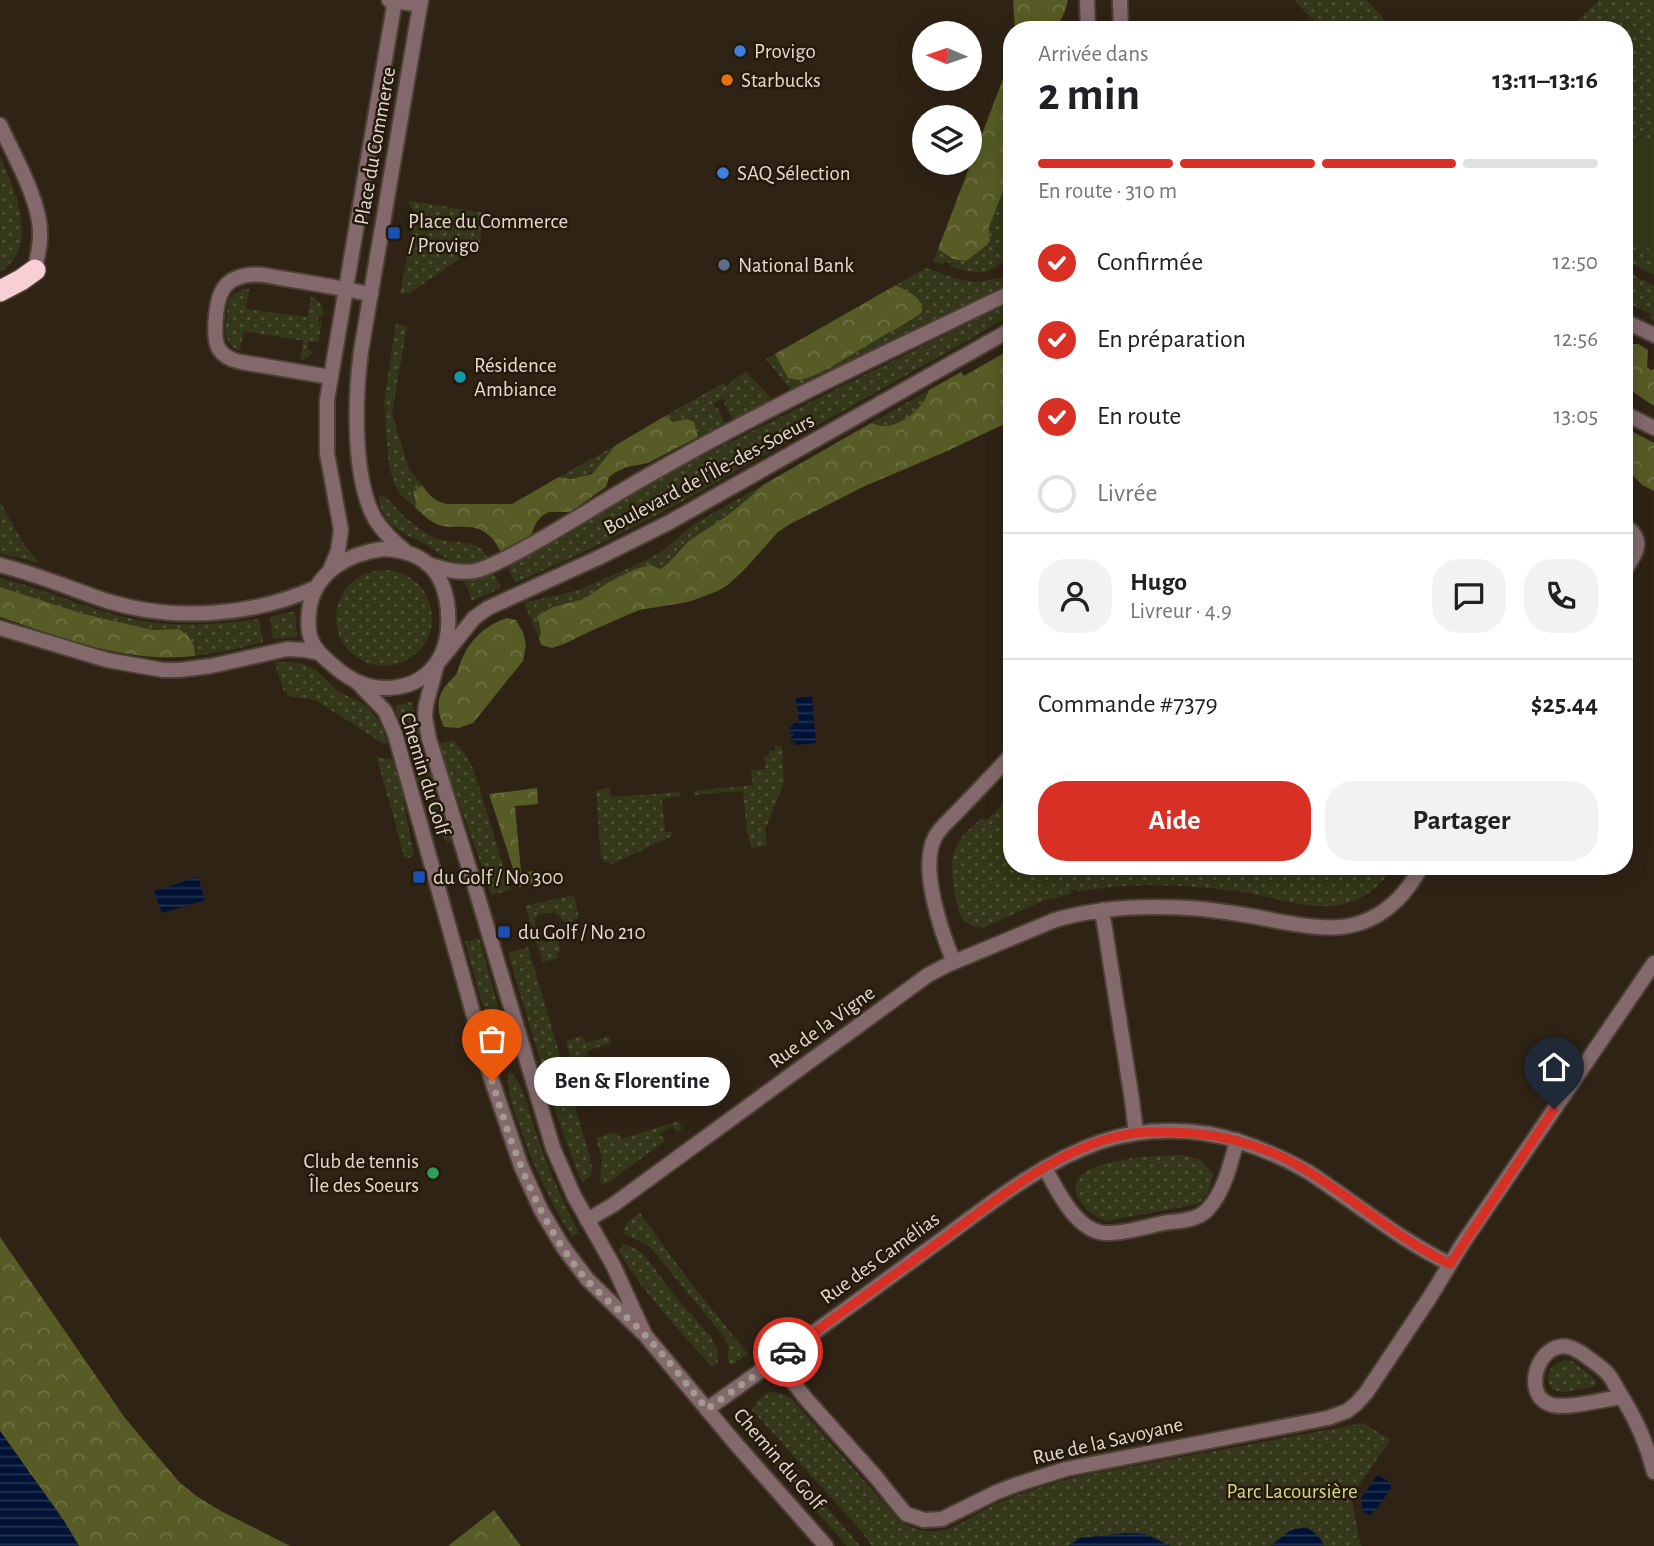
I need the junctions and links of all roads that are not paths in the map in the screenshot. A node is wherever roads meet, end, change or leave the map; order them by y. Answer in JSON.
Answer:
{"nodes":[{"id":1,"x":389,"y":0,"type":"edge"},
{"id":2,"x":395,"y":0,"type":"edge"},
{"id":3,"x":1087,"y":0,"type":"edge"},
{"id":4,"x":1120,"y":0,"type":"edge"},
{"id":5,"x":421,"y":2,"type":"edge"},
{"id":6,"x":1088,"y":21,"type":"edge"},
{"id":7,"x":1121,"y":21,"type":"edge"},
{"id":8,"x":0,"y":125,"type":"edge"},
{"id":9,"x":35,"y":270,"type":"joint"},
{"id":10,"x":345,"y":289,"type":"junction"},
{"id":11,"x":0,"y":291,"type":"edge"},
{"id":12,"x":371,"y":294,"type":"junction"},
{"id":13,"x":1003,"y":296,"type":"edge"},
{"id":14,"x":1633,"y":325,"type":"edge"},
{"id":15,"x":1003,"y":334,"type":"edge"},
{"id":16,"x":1654,"y":335,"type":"edge"},
{"id":17,"x":330,"y":377,"type":"junction"},
{"id":18,"x":1633,"y":418,"type":"edge"},
{"id":19,"x":1654,"y":428,"type":"edge"},
{"id":20,"x":1633,"y":533,"type":"edge"},
{"id":21,"x":405,"y":551,"type":"junction"},
{"id":22,"x":1633,"y":558,"type":"edge"},
{"id":23,"x":427,"y":564,"type":"junction"},
{"id":24,"x":0,"y":565,"type":"edge"},
{"id":25,"x":330,"y":570,"type":"junction"},
{"id":26,"x":317,"y":587,"type":"junction"},
{"id":27,"x":0,"y":628,"type":"edge"},
{"id":28,"x":320,"y":653,"type":"junction"},
{"id":29,"x":437,"y":664,"type":"junction"},
{"id":30,"x":358,"y":682,"type":"junction"},
{"id":31,"x":1003,"y":764,"type":"edge"},
{"id":32,"x":1416,"y":875,"type":"edge"},
{"id":33,"x":1102,"y":911,"type":"junction"},
{"id":34,"x":954,"y":962,"type":"junction"},
{"id":35,"x":1654,"y":963,"type":"edge"},
{"id":36,"x":1136,"y":1133,"type":"junction"},
{"id":37,"x":1237,"y":1140,"type":"junction"},
{"id":38,"x":1045,"y":1168,"type":"junction"},
{"id":39,"x":587,"y":1220,"type":"junction"},
{"id":40,"x":1450,"y":1264,"type":"junction"},
{"id":41,"x":645,"y":1335,"type":"junction"},
{"id":42,"x":776,"y":1361,"type":"junction"},
{"id":43,"x":1622,"y":1396,"type":"junction"},
{"id":44,"x":707,"y":1409,"type":"junction"},
{"id":45,"x":1654,"y":1472,"type":"edge"},
{"id":46,"x":826,"y":1546,"type":"edge"}],
"edges":[{"from":1,"to":2,"type":"street","name":"Place du Commerce"},
{"from":2,"to":5,"type":"street","name":"Place du Commerce"},
{"from":2,"to":10,"type":"street","name":"Place du Commerce"},
{"from":3,"to":6,"type":"street"},
{"from":4,"to":7,"type":"street"},
{"from":5,"to":12,"type":"street","name":"Place du Commerce"},
{"from":8,"to":9,"type":"street"},
{"from":9,"to":11,"type":"highway"},
{"from":10,"to":12,"type":"street"},
{"from":10,"to":17,"type":"street","name":"Place du Commerce"},
{"from":10,"to":17,"type":"street"},
{"from":12,"to":21,"type":"street","name":"Place du Commerce"},
{"from":13,"to":23,"type":"street","name":"Boulevard de l'Île-des-Soeurs"},
{"from":14,"to":16,"type":"street"},
{"from":15,"to":29,"type":"street","name":"Boulevard de l'Île-des-Soeurs"},
{"from":17,"to":25,"type":"street","name":"Place du Commerce"},
{"from":18,"to":19,"type":"street"},
{"from":20,"to":22,"type":"street"},
{"from":21,"to":23,"type":"street"},
{"from":21,"to":25,"type":"street"},
{"from":23,"to":29,"type":"street"},
{"from":24,"to":26,"type":"street"},
{"from":25,"to":26,"type":"street"},
{"from":26,"to":28,"type":"street"},
{"from":27,"to":28,"type":"street"},
{"from":28,"to":30,"type":"street"},
{"from":29,"to":30,"type":"street"},
{"from":29,"to":39,"type":"street","name":"Chemin du Golf"},
{"from":30,"to":41,"type":"street","name":"Chemin du Golf"},
{"from":31,"to":34,"type":"street"},
{"from":32,"to":33,"type":"street","name":"Rue de la Vigne"},
{"from":33,"to":34,"type":"street","name":"Rue de la Vigne"},
{"from":33,"to":36,"type":"street"},
{"from":34,"to":39,"type":"street","name":"Rue de la Vigne"},
{"from":35,"to":40,"type":"street","name":"Rue de la Savoyane"},
{"from":36,"to":37,"type":"street","name":"Rue des Camélias"},
{"from":36,"to":38,"type":"street","name":"Rue des Camélias"},
{"from":37,"to":38,"type":"street"},
{"from":37,"to":40,"type":"street","name":"Rue des Camélias"},
{"from":38,"to":42,"type":"street","name":"Rue des Camélias"},
{"from":39,"to":41,"type":"street","name":"Chemin du Golf"},
{"from":40,"to":42,"type":"street","name":"Rue de la Savoyane"},
{"from":41,"to":44,"type":"street","name":"Chemin du Golf"},
{"from":42,"to":44,"type":"street","name":"Rue des Camélias"},
{"from":43,"to":43,"type":"street"},
{"from":43,"to":45,"type":"street"},
{"from":44,"to":46,"type":"street","name":"Chemin du Golf"}]}
